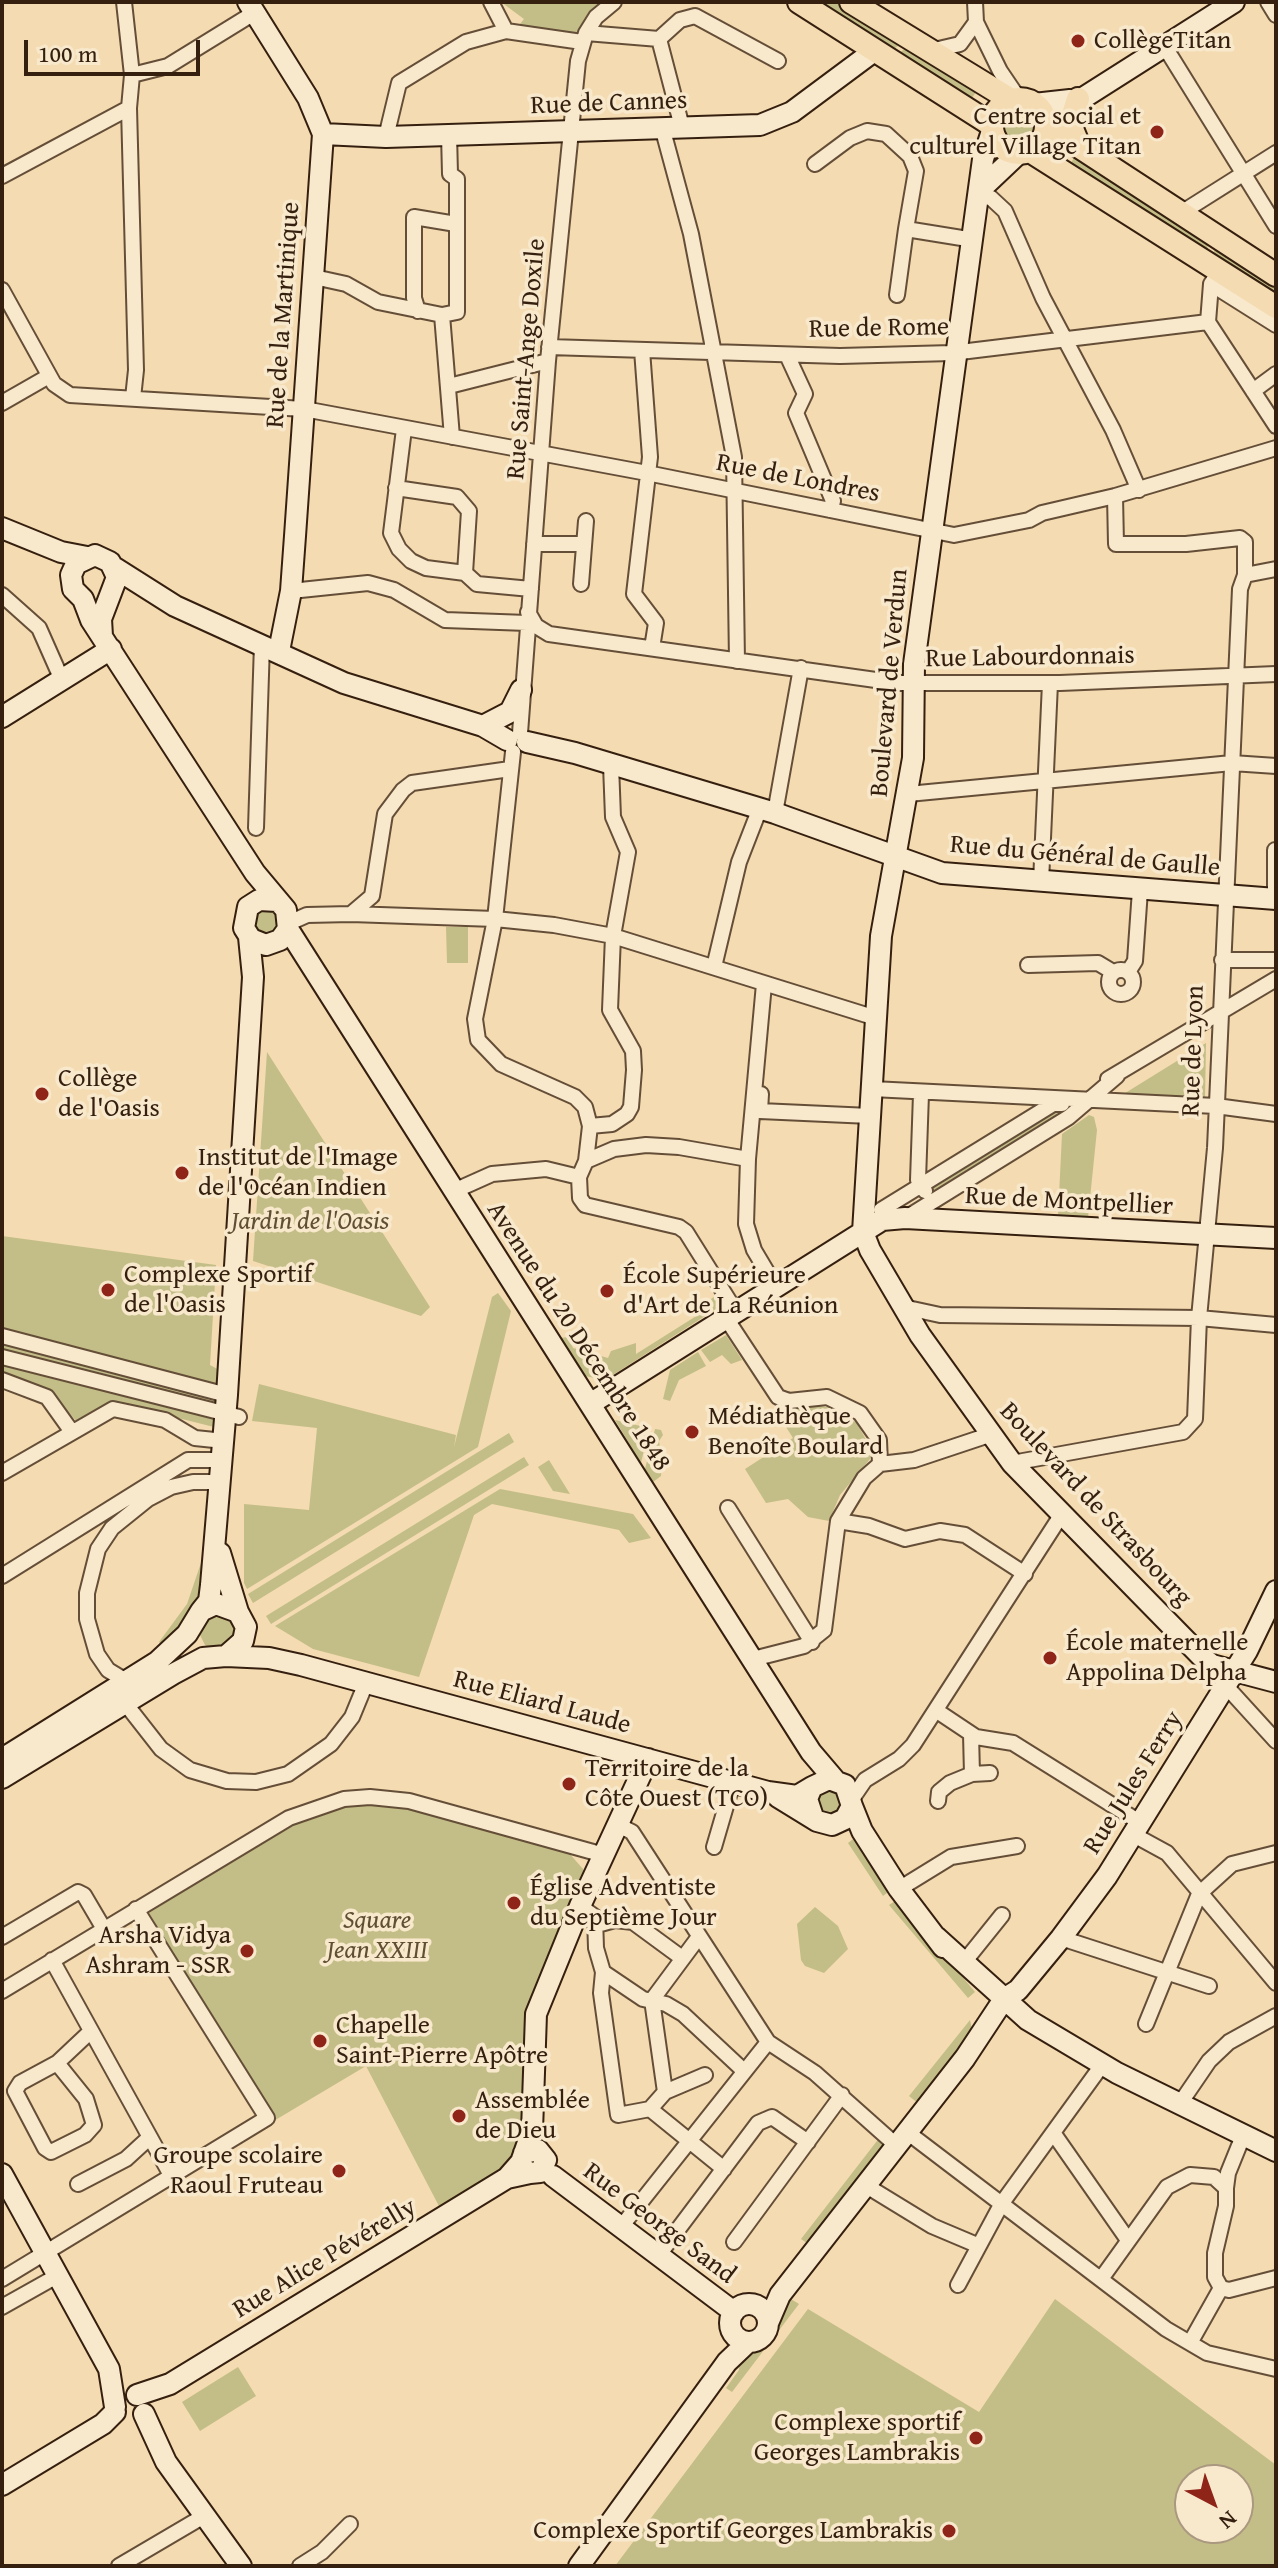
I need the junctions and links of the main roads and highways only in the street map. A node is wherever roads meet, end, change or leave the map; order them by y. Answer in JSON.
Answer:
{"nodes":[{"id":1,"x":799,"y":2,"type":"edge"},
{"id":2,"x":851,"y":2,"type":"edge"},
{"id":3,"x":1231,"y":3,"type":"edge"},
{"id":4,"x":251,"y":7,"type":"edge"},
{"id":5,"x":874,"y":51,"type":"junction"},
{"id":6,"x":1078,"y":99,"type":"junction"},
{"id":7,"x":1031,"y":109,"type":"junction"},
{"id":8,"x":992,"y":128,"type":"junction"},
{"id":9,"x":323,"y":134,"type":"junction"},
{"id":10,"x":1079,"y":146,"type":"junction"},
{"id":11,"x":1024,"y":152,"type":"junction"},
{"id":12,"x":981,"y":192,"type":"junction"},
{"id":13,"x":1276,"y":275,"type":"edge"},
{"id":14,"x":1276,"y":307,"type":"edge"},
{"id":15,"x":2,"y":528,"type":"edge"},
{"id":16,"x":2,"y":539,"type":"edge"},
{"id":17,"x":87,"y":557,"type":"junction"},
{"id":18,"x":115,"y":568,"type":"junction"},
{"id":19,"x":71,"y":581,"type":"junction"},
{"id":20,"x":109,"y":596,"type":"junction"},
{"id":21,"x":83,"y":599,"type":"junction"},
{"id":22,"x":175,"y":606,"type":"junction"},
{"id":23,"x":106,"y":642,"type":"junction"},
{"id":24,"x":270,"y":648,"type":"junction"},
{"id":25,"x":521,"y":690,"type":"road end"},
{"id":26,"x":2,"y":717,"type":"edge"},
{"id":27,"x":483,"y":726,"type":"junction"},
{"id":28,"x":896,"y":855,"type":"junction"},
{"id":29,"x":255,"y":873,"type":"junction"},
{"id":30,"x":1276,"y":899,"type":"edge"},
{"id":31,"x":253,"y":903,"type":"junction"},
{"id":32,"x":285,"y":922,"type":"junction"},
{"id":33,"x":249,"y":937,"type":"junction"},
{"id":34,"x":253,"y":977,"type":"junction"},
{"id":35,"x":863,"y":1232,"type":"junction"},
{"id":36,"x":1276,"y":1238,"type":"edge"},
{"id":37,"x":590,"y":1404,"type":"junction"},
{"id":38,"x":218,"y":1513,"type":"junction"},
{"id":39,"x":1275,"y":1597,"type":"edge"},
{"id":40,"x":197,"y":1619,"type":"junction"},
{"id":41,"x":242,"y":1619,"type":"junction"},
{"id":42,"x":221,"y":1656,"type":"junction"},
{"id":43,"x":301,"y":1665,"type":"junction"},
{"id":44,"x":1230,"y":1678,"type":"junction"},
{"id":45,"x":1276,"y":1682,"type":"edge"},
{"id":46,"x":613,"y":1749,"type":"junction"},
{"id":47,"x":2,"y":1756,"type":"edge"},
{"id":48,"x":643,"y":1772,"type":"junction"},
{"id":49,"x":2,"y":1778,"type":"edge"},
{"id":50,"x":821,"y":1783,"type":"junction"},
{"id":51,"x":768,"y":1792,"type":"junction"},
{"id":52,"x":854,"y":1798,"type":"junction"},
{"id":53,"x":813,"y":1817,"type":"junction"},
{"id":54,"x":839,"y":1823,"type":"junction"},
{"id":55,"x":862,"y":1831,"type":"junction"},
{"id":56,"x":936,"y":1937,"type":"junction"},
{"id":57,"x":1008,"y":2005,"type":"junction"},
{"id":58,"x":1276,"y":2151,"type":"edge"},
{"id":59,"x":536,"y":2164,"type":"junction"},
{"id":60,"x":2,"y":2174,"type":"edge"},
{"id":61,"x":780,"y":2295,"type":"junction"},
{"id":62,"x":755,"y":2305,"type":"junction"},
{"id":63,"x":734,"y":2312,"type":"junction"},
{"id":64,"x":768,"y":2323,"type":"junction"},
{"id":65,"x":740,"y":2338,"type":"junction"},
{"id":66,"x":109,"y":2369,"type":"junction"},
{"id":67,"x":140,"y":2403,"type":"junction"},
{"id":68,"x":111,"y":2414,"type":"junction"},
{"id":69,"x":2,"y":2485,"type":"edge"},
{"id":70,"x":241,"y":2566,"type":"edge"},
{"id":71,"x":579,"y":2566,"type":"edge"}],
"edges":[{"from":1,"to":5,"type":"main road"},
{"from":2,"to":7,"type":"main road"},
{"from":3,"to":6,"type":"main road"},
{"from":4,"to":9,"type":"main road","name":"Rue de la Martinique"},
{"from":5,"to":8,"type":"main road"},
{"from":5,"to":9,"type":"main road","name":"Rue de Cannes"},
{"from":6,"to":7,"type":"main road"},
{"from":6,"to":10,"type":"main road"},
{"from":7,"to":8,"type":"main road"},
{"from":7,"to":10,"type":"main road"},
{"from":7,"to":11,"type":"main road"},
{"from":8,"to":11,"type":"main road"},
{"from":8,"to":12,"type":"main road","name":"Boulevard de Verdun"},
{"from":9,"to":24,"type":"main road","name":"Rue de la Martinique"},
{"from":10,"to":13,"type":"main road"},
{"from":11,"to":12,"type":"main road"},
{"from":11,"to":14,"type":"main road"},
{"from":12,"to":28,"type":"main road","name":"Boulevard de Verdun"},
{"from":15,"to":17,"type":"main road"},
{"from":16,"to":19,"type":"main road"},
{"from":17,"to":18,"type":"main road"},
{"from":17,"to":19,"type":"main road"},
{"from":18,"to":20,"type":"main road"},
{"from":18,"to":22,"type":"main road","name":"Rue du Général de Gaulle"},
{"from":19,"to":21,"type":"main road"},
{"from":20,"to":21,"type":"main road"},
{"from":20,"to":22,"type":"main road","name":"Rue du Général de Gaulle"},
{"from":20,"to":23,"type":"main road"},
{"from":21,"to":23,"type":"main road","name":"Avenue du 20 Décembre 1848"},
{"from":22,"to":24,"type":"main road","name":"Rue du Général de Gaulle"},
{"from":23,"to":26,"type":"main road"},
{"from":23,"to":29,"type":"main road","name":"Avenue du 20 Décembre 1848"},
{"from":24,"to":27,"type":"main road","name":"Rue du Général de Gaulle"},
{"from":25,"to":27,"type":"main road"},
{"from":27,"to":28,"type":"main road","name":"Rue du Général de Gaulle"},
{"from":28,"to":30,"type":"main road","name":"Rue du Général de Gaulle"},
{"from":28,"to":35,"type":"main road","name":"Boulevard de Verdun"},
{"from":29,"to":31,"type":"main road"},
{"from":29,"to":32,"type":"main road","name":"Avenue du 20 Décembre 1848"},
{"from":31,"to":32,"type":"main road"},
{"from":31,"to":33,"type":"main road"},
{"from":32,"to":33,"type":"main road"},
{"from":32,"to":34,"type":"main road"},
{"from":32,"to":37,"type":"main road","name":"Avenue du 20 Décembre 1848"},
{"from":33,"to":34,"type":"main road"},
{"from":34,"to":38,"type":"main road"},
{"from":35,"to":36,"type":"main road","name":"Rue de Montpellier"},
{"from":35,"to":37,"type":"main road","name":"Rue de Montpellier"},
{"from":35,"to":44,"type":"main road","name":"Boulevard de Strasbourg"},
{"from":37,"to":50,"type":"main road","name":"Avenue du 20 Décembre 1848"},
{"from":38,"to":40,"type":"main road"},
{"from":38,"to":41,"type":"main road"},
{"from":39,"to":44,"type":"main road","name":"Rue Jules Ferry"},
{"from":40,"to":41,"type":"main road"},
{"from":40,"to":42,"type":"main road"},
{"from":40,"to":47,"type":"main road"},
{"from":41,"to":42,"type":"main road"},
{"from":41,"to":43,"type":"main road","name":"Rue Eliard Laude"},
{"from":42,"to":43,"type":"main road","name":"Rue Eliard Laude"},
{"from":42,"to":49,"type":"main road"},
{"from":43,"to":46,"type":"main road","name":"Rue Eliard Laude"},
{"from":44,"to":45,"type":"main road","name":"Boulevard de Strasbourg"},
{"from":44,"to":57,"type":"main road","name":"Rue Jules Ferry"},
{"from":46,"to":48,"type":"main road","name":"Rue Eliard Laude"},
{"from":46,"to":48,"type":"main road"},
{"from":48,"to":51,"type":"main road"},
{"from":48,"to":59,"type":"main road"},
{"from":50,"to":51,"type":"main road"},
{"from":50,"to":52,"type":"main road"},
{"from":50,"to":53,"type":"main road"},
{"from":51,"to":53,"type":"main road"},
{"from":52,"to":54,"type":"main road"},
{"from":52,"to":55,"type":"main road"},
{"from":53,"to":54,"type":"main road"},
{"from":54,"to":55,"type":"main road"},
{"from":55,"to":56,"type":"main road"},
{"from":56,"to":57,"type":"main road"},
{"from":56,"to":57,"type":"main road"},
{"from":57,"to":58,"type":"main road"},
{"from":57,"to":61,"type":"main road","name":"Rue Jules Ferry"},
{"from":59,"to":63,"type":"main road","name":"Rue George Sand"},
{"from":59,"to":67,"type":"main road","name":"Rue Alice Pévérelly"},
{"from":60,"to":66,"type":"main road"},
{"from":61,"to":62,"type":"main road"},
{"from":61,"to":64,"type":"main road","name":"Rue Jules Ferry"},
{"from":62,"to":63,"type":"main road"},
{"from":62,"to":64,"type":"main road"},
{"from":63,"to":65,"type":"main road"},
{"from":64,"to":65,"type":"main road"},
{"from":65,"to":71,"type":"main road"},
{"from":66,"to":67,"type":"main road"},
{"from":66,"to":68,"type":"main road"},
{"from":67,"to":68,"type":"main road"},
{"from":67,"to":70,"type":"main road"},
{"from":68,"to":69,"type":"main road"}]}
